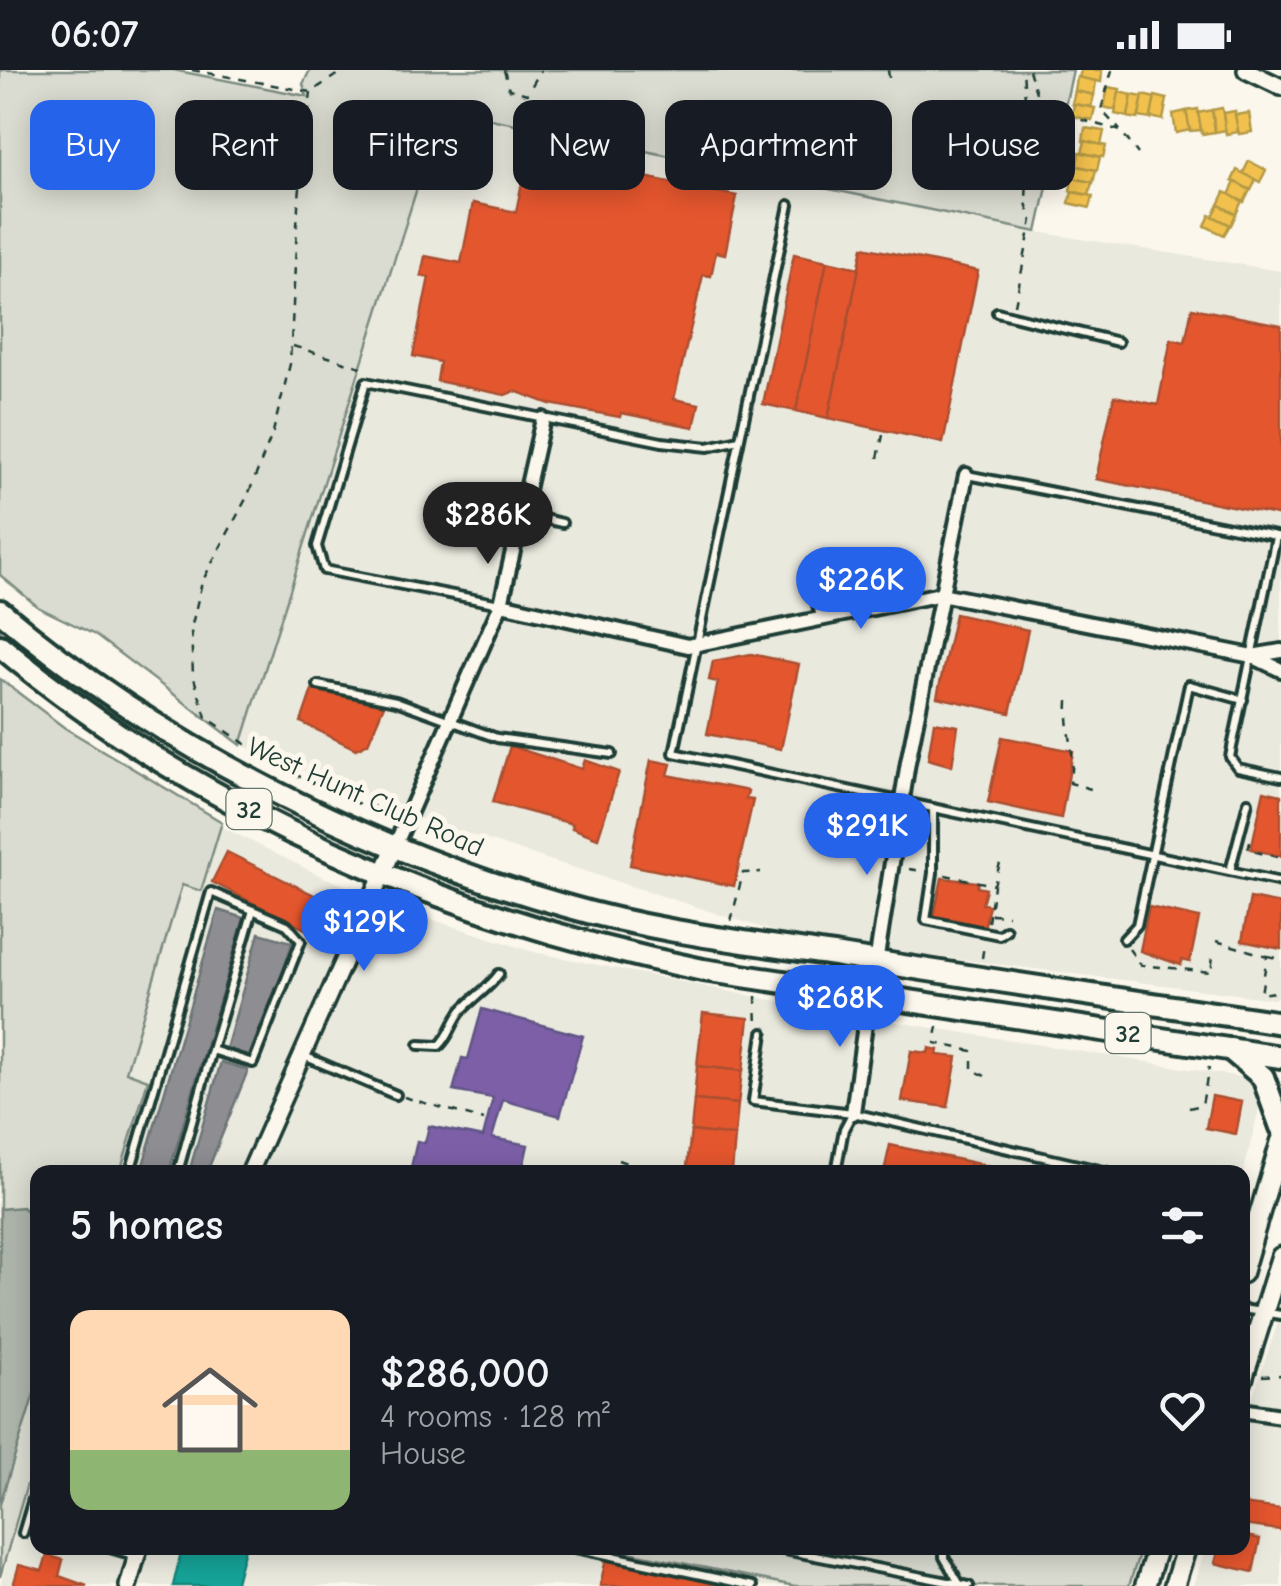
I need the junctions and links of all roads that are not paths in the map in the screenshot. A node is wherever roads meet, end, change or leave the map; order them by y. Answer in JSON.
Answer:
{"nodes":[{"id":1,"x":1246,"y":70,"type":"edge"},
{"id":2,"x":1281,"y":87,"type":"edge"},
{"id":3,"x":789,"y":205,"type":"dead end"},
{"id":4,"x":997,"y":312,"type":"dead end"},
{"id":5,"x":1118,"y":342,"type":"dead end"},
{"id":6,"x":543,"y":419,"type":"junction"},
{"id":7,"x":738,"y":440,"type":"junction"},
{"id":8,"x":966,"y":475,"type":"joint"},
{"id":9,"x":522,"y":514,"type":"junction"},
{"id":10,"x":562,"y":523,"type":"dead end"},
{"id":11,"x":1279,"y":537,"type":"edge"},
{"id":12,"x":812,"y":584,"type":"dead end"},
{"id":13,"x":941,"y":594,"type":"junction"},
{"id":14,"x":502,"y":604,"type":"junction"},
{"id":15,"x":0,"y":611,"type":"edge"},
{"id":16,"x":820,"y":619,"type":"junction"},
{"id":17,"x":699,"y":643,"type":"junction"},
{"id":18,"x":0,"y":646,"type":"edge"},
{"id":19,"x":1281,"y":651,"type":"edge"},
{"id":20,"x":1252,"y":656,"type":"junction"},
{"id":21,"x":1281,"y":670,"type":"edge"},
{"id":22,"x":318,"y":685,"type":"dead end"},
{"id":23,"x":1243,"y":700,"type":"junction"},
{"id":24,"x":450,"y":721,"type":"junction"},
{"id":25,"x":612,"y":754,"type":"dead end"},
{"id":26,"x":1281,"y":777,"type":"edge"},
{"id":27,"x":901,"y":800,"type":"junction"},
{"id":28,"x":1248,"y":802,"type":"dead end"},
{"id":29,"x":933,"y":808,"type":"junction"},
{"id":30,"x":395,"y":846,"type":"junction"},
{"id":31,"x":1152,"y":854,"type":"junction"},
{"id":32,"x":1230,"y":872,"type":"junction"},
{"id":33,"x":384,"y":874,"type":"junction"},
{"id":34,"x":1281,"y":882,"type":"edge"},
{"id":35,"x":253,"y":910,"type":"junction"},
{"id":36,"x":1006,"y":930,"type":"dead end"},
{"id":37,"x":1124,"y":939,"type":"road end"},
{"id":38,"x":876,"y":962,"type":"junction"},
{"id":39,"x":499,"y":974,"type":"dead end"},
{"id":40,"x":869,"y":995,"type":"junction"},
{"id":41,"x":1281,"y":1007,"type":"edge"},
{"id":42,"x":1225,"y":1015,"type":"junction"},
{"id":43,"x":1281,"y":1023,"type":"edge"},
{"id":44,"x":763,"y":1033,"type":"road end"},
{"id":45,"x":418,"y":1045,"type":"dead end"},
{"id":46,"x":1228,"y":1048,"type":"junction"},
{"id":47,"x":212,"y":1050,"type":"junction"},
{"id":48,"x":303,"y":1056,"type":"junction"},
{"id":49,"x":1281,"y":1057,"type":"edge"},
{"id":50,"x":396,"y":1095,"type":"road end"},
{"id":51,"x":853,"y":1113,"type":"junction"},
{"id":52,"x":1281,"y":1127,"type":"edge"},
{"id":53,"x":1281,"y":1141,"type":"edge"},
{"id":54,"x":132,"y":1165,"type":"edge"},
{"id":55,"x":180,"y":1165,"type":"edge"},
{"id":56,"x":253,"y":1165,"type":"edge"},
{"id":57,"x":837,"y":1165,"type":"edge"},
{"id":58,"x":1078,"y":1165,"type":"edge"},
{"id":59,"x":1250,"y":1246,"type":"edge"},
{"id":60,"x":1281,"y":1257,"type":"edge"},
{"id":61,"x":1272,"y":1314,"type":"edge"},
{"id":62,"x":1250,"y":1363,"type":"edge"},
{"id":63,"x":1250,"y":1411,"type":"edge"},
{"id":64,"x":1281,"y":1416,"type":"edge"},
{"id":65,"x":30,"y":1509,"type":"edge"},
{"id":66,"x":23,"y":1532,"type":"dead end"},
{"id":67,"x":137,"y":1555,"type":"edge"},
{"id":68,"x":608,"y":1555,"type":"edge"},
{"id":69,"x":810,"y":1555,"type":"edge"},
{"id":70,"x":944,"y":1555,"type":"edge"},
{"id":71,"x":1155,"y":1555,"type":"edge"},
{"id":72,"x":1184,"y":1555,"type":"edge"},
{"id":73,"x":959,"y":1584,"type":"edge"},
{"id":74,"x":128,"y":1586,"type":"edge"},
{"id":75,"x":753,"y":1586,"type":"edge"},
{"id":76,"x":970,"y":1586,"type":"edge"},
{"id":77,"x":1144,"y":1586,"type":"edge"},
{"id":78,"x":1174,"y":1586,"type":"edge"}],
"edges":[{"from":1,"to":2,"type":"street"},
{"from":3,"to":7,"type":"lane"},
{"from":4,"to":5,"type":"lane"},
{"from":6,"to":7,"type":"lane"},
{"from":6,"to":9,"type":"street"},
{"from":6,"to":14,"type":"lane"},
{"from":7,"to":17,"type":"lane"},
{"from":8,"to":11,"type":"lane"},
{"from":8,"to":13,"type":"street"},
{"from":9,"to":10,"type":"lane"},
{"from":9,"to":14,"type":"street"},
{"from":11,"to":20,"type":"lane"},
{"from":12,"to":16,"type":"lane"},
{"from":13,"to":16,"type":"street"},
{"from":13,"to":20,"type":"street"},
{"from":13,"to":27,"type":"street"},
{"from":14,"to":17,"type":"street"},
{"from":14,"to":24,"type":"street"},
{"from":15,"to":30,"type":"main road","name":"West Hunt Club Road","number":"32"},
{"from":16,"to":17,"type":"street"},
{"from":17,"to":27,"type":"lane"},
{"from":18,"to":33,"type":"main road","name":"West Hunt Club Road","number":"32"},
{"from":19,"to":20,"type":"street"},
{"from":20,"to":21,"type":"street"},
{"from":20,"to":23,"type":"lane"},
{"from":22,"to":24,"type":"lane"},
{"from":23,"to":26,"type":"lane"},
{"from":23,"to":31,"type":"lane"},
{"from":24,"to":25,"type":"lane"},
{"from":24,"to":30,"type":"street"},
{"from":27,"to":29,"type":"lane"},
{"from":27,"to":38,"type":"street"},
{"from":28,"to":32,"type":"lane"},
{"from":29,"to":31,"type":"lane"},
{"from":29,"to":36,"type":"lane"},
{"from":30,"to":33,"type":"street"},
{"from":30,"to":38,"type":"main road","name":"West Hunt Club Road","number":"32"},
{"from":31,"to":32,"type":"lane"},
{"from":31,"to":37,"type":"lane"},
{"from":32,"to":34,"type":"lane"},
{"from":33,"to":40,"type":"main road","name":"West Hunt Club Road","number":"32"},
{"from":33,"to":48,"type":"street"},
{"from":35,"to":47,"type":"lane"},
{"from":35,"to":47,"type":"lane"},
{"from":35,"to":54,"type":"lane"},
{"from":38,"to":40,"type":"main road"},
{"from":38,"to":42,"type":"main road","name":"West Hunt Club Road","number":"32"},
{"from":39,"to":45,"type":"lane"},
{"from":40,"to":46,"type":"main road","name":"West Hunt Club Road","number":"32"},
{"from":40,"to":51,"type":"street"},
{"from":41,"to":42,"type":"main road"},
{"from":42,"to":43,"type":"main road","name":"West Hunt Club Road","number":"32"},
{"from":44,"to":51,"type":"lane"},
{"from":46,"to":49,"type":"main road","name":"West Hunt Club Road","number":"32"},
{"from":46,"to":52,"type":"main road"},
{"from":47,"to":55,"type":"lane"},
{"from":48,"to":50,"type":"lane"},
{"from":48,"to":56,"type":"street"},
{"from":51,"to":57,"type":"lane"},
{"from":51,"to":58,"type":"lane"},
{"from":53,"to":59,"type":"main road"},
{"from":60,"to":61,"type":"main road"},
{"from":61,"to":62,"type":"main road"},
{"from":63,"to":64,"type":"street"},
{"from":65,"to":66,"type":"lane"},
{"from":67,"to":74,"type":"street"},
{"from":68,"to":75,"type":"lane"},
{"from":69,"to":73,"type":"lane"},
{"from":70,"to":73,"type":"lane"},
{"from":71,"to":77,"type":"main road"},
{"from":72,"to":78,"type":"main road"},
{"from":73,"to":76,"type":"lane"}]}
